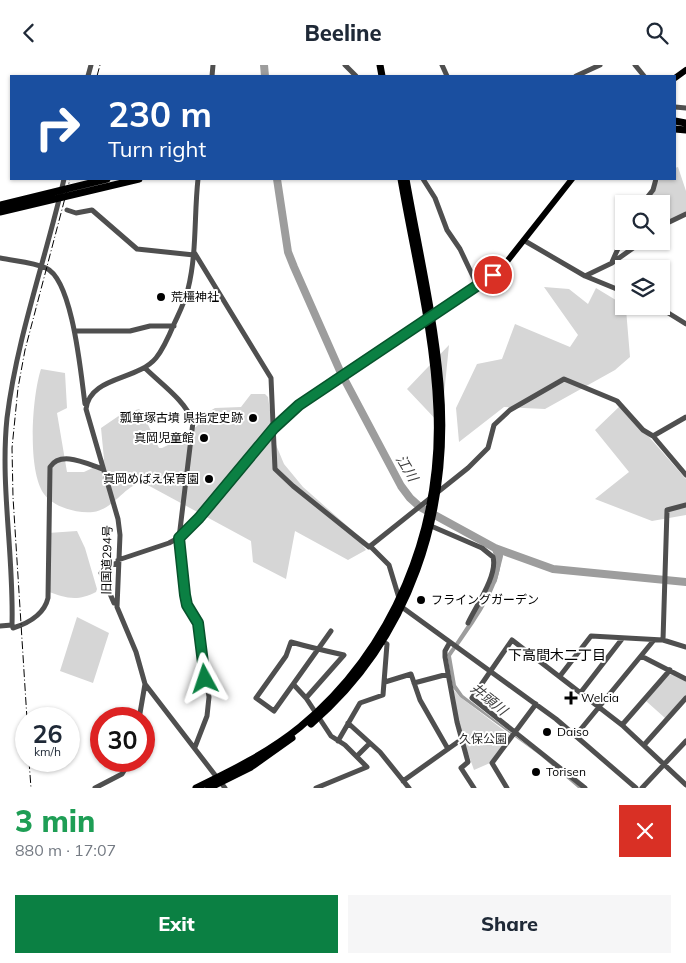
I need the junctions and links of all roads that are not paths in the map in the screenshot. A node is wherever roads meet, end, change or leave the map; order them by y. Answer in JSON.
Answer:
{"nodes":[{"id":1,"x":345,"y":65,"type":"edge"},
{"id":2,"x":600,"y":65,"type":"edge"},
{"id":3,"x":635,"y":65,"type":"edge"},
{"id":4,"x":355,"y":75,"type":"edge"},
{"id":5,"x":578,"y":75,"type":"edge"},
{"id":6,"x":643,"y":75,"type":"edge"},
{"id":7,"x":64,"y":180,"type":"edge"},
{"id":8,"x":104,"y":180,"type":"edge"},
{"id":9,"x":133,"y":180,"type":"edge"},
{"id":10,"x":198,"y":180,"type":"edge"},
{"id":11,"x":401,"y":180,"type":"edge"},
{"id":12,"x":406,"y":180,"type":"edge"},
{"id":13,"x":423,"y":180,"type":"edge"},
{"id":14,"x":571,"y":180,"type":"edge"},
{"id":15,"x":656,"y":180,"type":"edge"},
{"id":16,"x":75,"y":190,"type":"junction"},
{"id":17,"x":649,"y":195,"type":"edge"},
{"id":18,"x":0,"y":205,"type":"edge"},
{"id":19,"x":67,"y":210,"type":"dead end"},
{"id":20,"x":0,"y":212,"type":"edge"},
{"id":21,"x":686,"y":215,"type":"edge"},
{"id":22,"x":670,"y":222,"type":"edge"},
{"id":23,"x":524,"y":241,"type":"junction"},
{"id":24,"x":618,"y":250,"type":"edge"},
{"id":25,"x":631,"y":250,"type":"edge"},
{"id":26,"x":194,"y":253,"type":"junction"},
{"id":27,"x":0,"y":258,"type":"edge"},
{"id":28,"x":612,"y":263,"type":"junction"},
{"id":29,"x":41,"y":267,"type":"junction"},
{"id":30,"x":585,"y":276,"type":"junction"},
{"id":31,"x":478,"y":287,"type":"junction"},
{"id":32,"x":615,"y":288,"type":"edge"},
{"id":33,"x":670,"y":314,"type":"edge"},
{"id":34,"x":429,"y":319,"type":"junction"},
{"id":35,"x":686,"y":324,"type":"edge"},
{"id":36,"x":174,"y":326,"type":"junction"},
{"id":37,"x":74,"y":331,"type":"junction"},
{"id":38,"x":145,"y":368,"type":"junction"},
{"id":39,"x":86,"y":409,"type":"junction"},
{"id":40,"x":686,"y":417,"type":"edge"},
{"id":41,"x":274,"y":428,"type":"junction"},
{"id":42,"x":653,"y":436,"type":"junction"},
{"id":43,"x":103,"y":469,"type":"junction"},
{"id":44,"x":686,"y":475,"type":"edge"},
{"id":45,"x":3,"y":490,"type":"edge"},
{"id":46,"x":435,"y":494,"type":"junction"},
{"id":47,"x":686,"y":505,"type":"edge"},
{"id":48,"x":429,"y":507,"type":"junction"},
{"id":49,"x":430,"y":523,"type":"junction"},
{"id":50,"x":179,"y":538,"type":"junction"},
{"id":51,"x":370,"y":546,"type":"junction"},
{"id":52,"x":118,"y":562,"type":"junction"},
{"id":53,"x":117,"y":603,"type":"junction"},
{"id":54,"x":400,"y":603,"type":"junction"},
{"id":55,"x":468,"y":623,"type":"dead end"},
{"id":56,"x":0,"y":626,"type":"edge"},
{"id":57,"x":13,"y":628,"type":"dead end"},
{"id":58,"x":331,"y":631,"type":"dead end"},
{"id":59,"x":622,"y":639,"type":"junction"},
{"id":60,"x":654,"y":640,"type":"junction"},
{"id":61,"x":663,"y":640,"type":"junction"},
{"id":62,"x":383,"y":642,"type":"junction"},
{"id":63,"x":452,"y":643,"type":"junction"},
{"id":64,"x":686,"y":647,"type":"edge"},
{"id":65,"x":320,"y":650,"type":"junction"},
{"id":66,"x":641,"y":656,"type":"junction"},
{"id":67,"x":491,"y":670,"type":"junction"},
{"id":68,"x":670,"y":671,"type":"junction"},
{"id":69,"x":448,"y":674,"type":"junction"},
{"id":70,"x":560,"y":676,"type":"junction"},
{"id":71,"x":686,"y":679,"type":"edge"},
{"id":72,"x":385,"y":682,"type":"junction"},
{"id":73,"x":414,"y":683,"type":"junction"},
{"id":74,"x":145,"y":684,"type":"junction"},
{"id":75,"x":294,"y":685,"type":"junction"},
{"id":76,"x":581,"y":692,"type":"junction"},
{"id":77,"x":306,"y":698,"type":"junction"},
{"id":78,"x":686,"y":698,"type":"edge"},
{"id":79,"x":536,"y":704,"type":"junction"},
{"id":80,"x":141,"y":707,"type":"edge"},
{"id":81,"x":600,"y":707,"type":"junction"},
{"id":82,"x":318,"y":714,"type":"junction"},
{"id":83,"x":348,"y":723,"type":"junction"},
{"id":84,"x":622,"y":725,"type":"junction"},
{"id":85,"x":516,"y":731,"type":"junction"},
{"id":86,"x":576,"y":735,"type":"junction"},
{"id":87,"x":462,"y":739,"type":"junction"},
{"id":88,"x":338,"y":741,"type":"junction"},
{"id":89,"x":686,"y":741,"type":"edge"},
{"id":90,"x":370,"y":743,"type":"junction"},
{"id":91,"x":644,"y":745,"type":"junction"},
{"id":92,"x":195,"y":747,"type":"junction"},
{"id":93,"x":448,"y":749,"type":"junction"},
{"id":94,"x":358,"y":755,"type":"junction"},
{"id":95,"x":664,"y":764,"type":"junction"},
{"id":96,"x":123,"y":772,"type":"edge"},
{"id":97,"x":403,"y":781,"type":"junction"},
{"id":98,"x":217,"y":785,"type":"edge"},
{"id":99,"x":686,"y":785,"type":"edge"},
{"id":100,"x":95,"y":788,"type":"edge"},
{"id":101,"x":196,"y":788,"type":"edge"},
{"id":102,"x":316,"y":788,"type":"edge"},
{"id":103,"x":409,"y":788,"type":"edge"},
{"id":104,"x":474,"y":788,"type":"edge"},
{"id":105,"x":507,"y":788,"type":"edge"},
{"id":106,"x":585,"y":788,"type":"edge"},
{"id":107,"x":636,"y":788,"type":"edge"},
{"id":108,"x":642,"y":788,"type":"edge"}],
"edges":[{"from":1,"to":4,"type":"street"},
{"from":2,"to":5,"type":"street"},
{"from":3,"to":6,"type":"street"},
{"from":7,"to":29,"type":"street"},
{"from":8,"to":16,"type":"highway"},
{"from":9,"to":16,"type":"highway"},
{"from":10,"to":26,"type":"street"},
{"from":11,"to":34,"type":"highway"},
{"from":12,"to":34,"type":"highway"},
{"from":13,"to":31,"type":"street"},
{"from":14,"to":23,"type":"main road"},
{"from":15,"to":17,"type":"street"},
{"from":16,"to":18,"type":"highway"},
{"from":16,"to":20,"type":"highway"},
{"from":19,"to":26,"type":"street"},
{"from":21,"to":22,"type":"street"},
{"from":23,"to":30,"type":"street"},
{"from":23,"to":31,"type":"main road"},
{"from":24,"to":28,"type":"street"},
{"from":25,"to":28,"type":"street"},
{"from":26,"to":36,"type":"street"},
{"from":26,"to":41,"type":"street"},
{"from":27,"to":29,"type":"street"},
{"from":28,"to":30,"type":"street"},
{"from":29,"to":37,"type":"street","name":"旧国道294号"},
{"from":29,"to":45,"type":"street"},
{"from":30,"to":32,"type":"street"},
{"from":31,"to":34,"type":"main road"},
{"from":33,"to":35,"type":"street"},
{"from":34,"to":41,"type":"street"},
{"from":34,"to":46,"type":"highway"},
{"from":36,"to":37,"type":"street"},
{"from":36,"to":38,"type":"street"},
{"from":37,"to":39,"type":"street","name":"旧国道294号"},
{"from":38,"to":39,"type":"street"},
{"from":38,"to":50,"type":"street"},
{"from":39,"to":43,"type":"street","name":"旧国道294号"},
{"from":40,"to":42,"type":"street"},
{"from":41,"to":50,"type":"street"},
{"from":41,"to":51,"type":"street"},
{"from":42,"to":44,"type":"street"},
{"from":42,"to":46,"type":"street"},
{"from":43,"to":52,"type":"street","name":"旧国道294号"},
{"from":43,"to":57,"type":"street"},
{"from":45,"to":56,"type":"street"},
{"from":46,"to":48,"type":"highway"},
{"from":46,"to":48,"type":"street"},
{"from":47,"to":61,"type":"street"},
{"from":48,"to":49,"type":"highway"},
{"from":48,"to":51,"type":"street"},
{"from":49,"to":54,"type":"highway"},
{"from":49,"to":55,"type":"street"},
{"from":50,"to":52,"type":"street"},
{"from":50,"to":92,"type":"street"},
{"from":51,"to":54,"type":"street"},
{"from":52,"to":53,"type":"street","name":"旧国道294号"},
{"from":52,"to":53,"type":"street"},
{"from":53,"to":74,"type":"street","name":"旧国道294号"},
{"from":54,"to":62,"type":"highway"},
{"from":54,"to":63,"type":"street"},
{"from":54,"to":82,"type":"highway"},
{"from":58,"to":65,"type":"street"},
{"from":59,"to":60,"type":"street"},
{"from":59,"to":70,"type":"street"},
{"from":59,"to":76,"type":"street"},
{"from":60,"to":61,"type":"street"},
{"from":60,"to":66,"type":"street"},
{"from":61,"to":64,"type":"street"},
{"from":62,"to":72,"type":"street"},
{"from":62,"to":82,"type":"highway"},
{"from":63,"to":67,"type":"street"},
{"from":63,"to":69,"type":"street"},
{"from":65,"to":75,"type":"street"},
{"from":65,"to":75,"type":"street"},
{"from":65,"to":77,"type":"street"},
{"from":66,"to":68,"type":"street"},
{"from":66,"to":81,"type":"street"},
{"from":67,"to":70,"type":"street"},
{"from":67,"to":79,"type":"street"},
{"from":67,"to":85,"type":"street"},
{"from":68,"to":71,"type":"street"},
{"from":68,"to":84,"type":"street"},
{"from":69,"to":73,"type":"street"},
{"from":69,"to":87,"type":"street"},
{"from":70,"to":76,"type":"street"},
{"from":72,"to":73,"type":"street"},
{"from":72,"to":83,"type":"street"},
{"from":73,"to":93,"type":"street"},
{"from":74,"to":80,"type":"street","name":"旧国道294号"},
{"from":74,"to":92,"type":"street"},
{"from":75,"to":77,"type":"street"},
{"from":76,"to":81,"type":"street"},
{"from":77,"to":82,"type":"street"},
{"from":78,"to":91,"type":"street"},
{"from":79,"to":85,"type":"street"},
{"from":79,"to":86,"type":"street"},
{"from":81,"to":84,"type":"street"},
{"from":81,"to":86,"type":"street"},
{"from":82,"to":88,"type":"street"},
{"from":82,"to":98,"type":"highway"},
{"from":83,"to":88,"type":"street"},
{"from":83,"to":90,"type":"street"},
{"from":84,"to":91,"type":"street"},
{"from":85,"to":105,"type":"street"},
{"from":85,"to":106,"type":"street"},
{"from":86,"to":107,"type":"street"},
{"from":87,"to":93,"type":"street"},
{"from":87,"to":104,"type":"street"},
{"from":88,"to":94,"type":"street"},
{"from":89,"to":95,"type":"street"},
{"from":90,"to":94,"type":"street"},
{"from":90,"to":97,"type":"street"},
{"from":91,"to":95,"type":"street"},
{"from":92,"to":98,"type":"street"},
{"from":93,"to":97,"type":"street"},
{"from":94,"to":102,"type":"street"},
{"from":95,"to":99,"type":"street"},
{"from":95,"to":108,"type":"street"},
{"from":96,"to":100,"type":"street"},
{"from":97,"to":103,"type":"street"},
{"from":98,"to":101,"type":"highway"}]}
